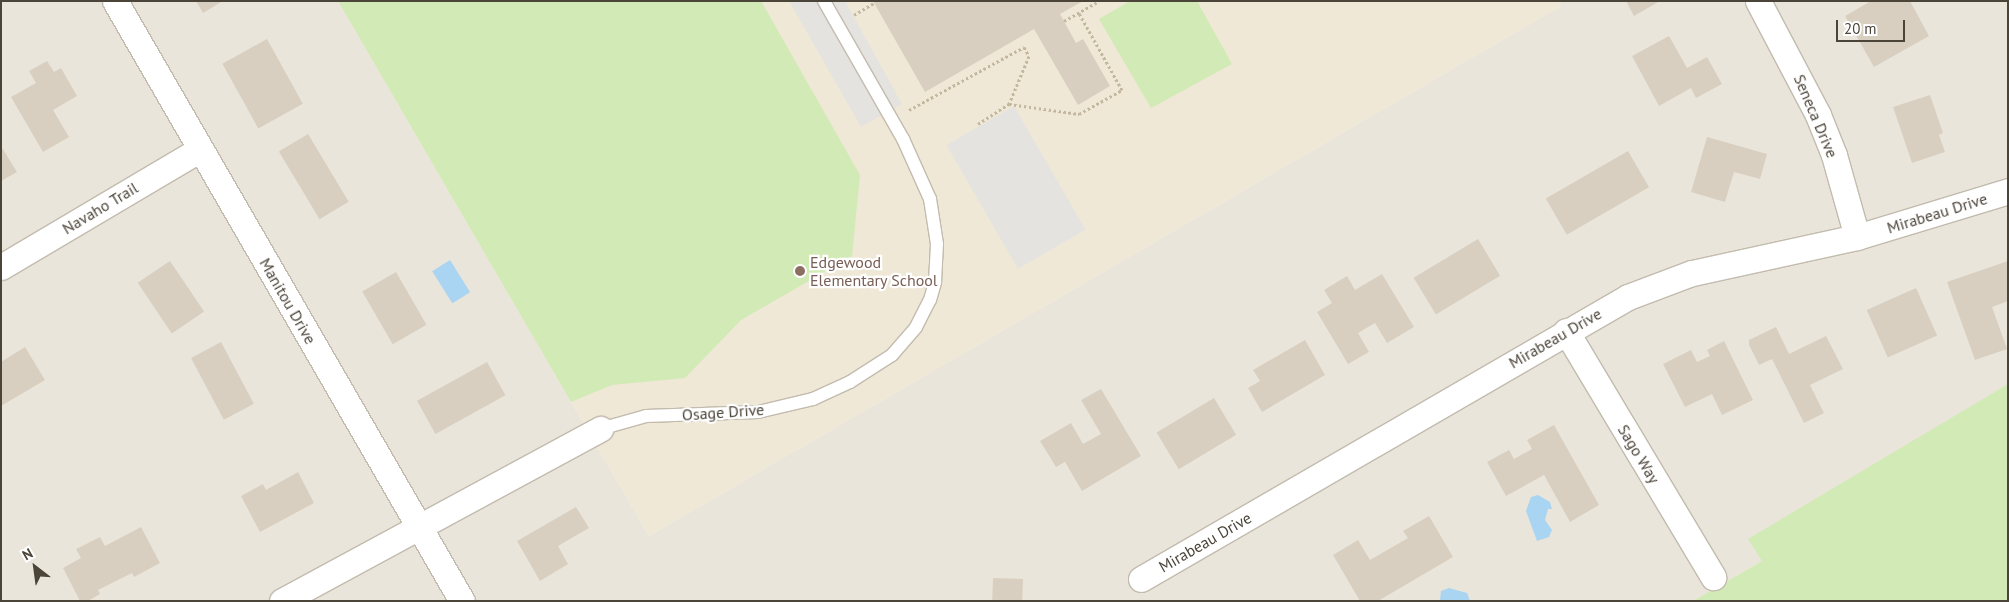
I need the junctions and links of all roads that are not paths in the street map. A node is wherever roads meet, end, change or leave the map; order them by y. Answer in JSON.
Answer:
{"nodes":[{"id":1,"x":115,"y":1,"type":"edge"},
{"id":2,"x":824,"y":1,"type":"edge"},
{"id":3,"x":1758,"y":1,"type":"edge"},
{"id":4,"x":199,"y":150,"type":"junction"},
{"id":5,"x":2008,"y":191,"type":"edge"},
{"id":6,"x":1857,"y":237,"type":"junction"},
{"id":7,"x":1,"y":267,"type":"edge"},
{"id":8,"x":1566,"y":331,"type":"junction"},
{"id":9,"x":600,"y":429,"type":"joint"},
{"id":10,"x":420,"y":526,"type":"junction"},
{"id":11,"x":1713,"y":577,"type":"dead end"},
{"id":12,"x":1141,"y":580,"type":"dead end"},
{"id":13,"x":282,"y":601,"type":"edge"},
{"id":14,"x":462,"y":601,"type":"edge"}],
"edges":[{"from":1,"to":4,"type":"street","name":"Manitou Drive"},
{"from":2,"to":9,"type":"lane","name":"Osage Drive"},
{"from":3,"to":6,"type":"street","name":"Seneca Drive"},
{"from":4,"to":7,"type":"street","name":"Navaho Trail"},
{"from":4,"to":10,"type":"street","name":"Manitou Drive"},
{"from":5,"to":6,"type":"street","name":"Mirabeau Drive"},
{"from":6,"to":8,"type":"street","name":"Mirabeau Drive"},
{"from":8,"to":11,"type":"street","name":"Sago Way"},
{"from":8,"to":12,"type":"street","name":"Mirabeau Drive"},
{"from":9,"to":10,"type":"street","name":"Osage Drive"},
{"from":10,"to":13,"type":"street","name":"Osage Drive"},
{"from":10,"to":14,"type":"street","name":"Manitou Drive"}]}
